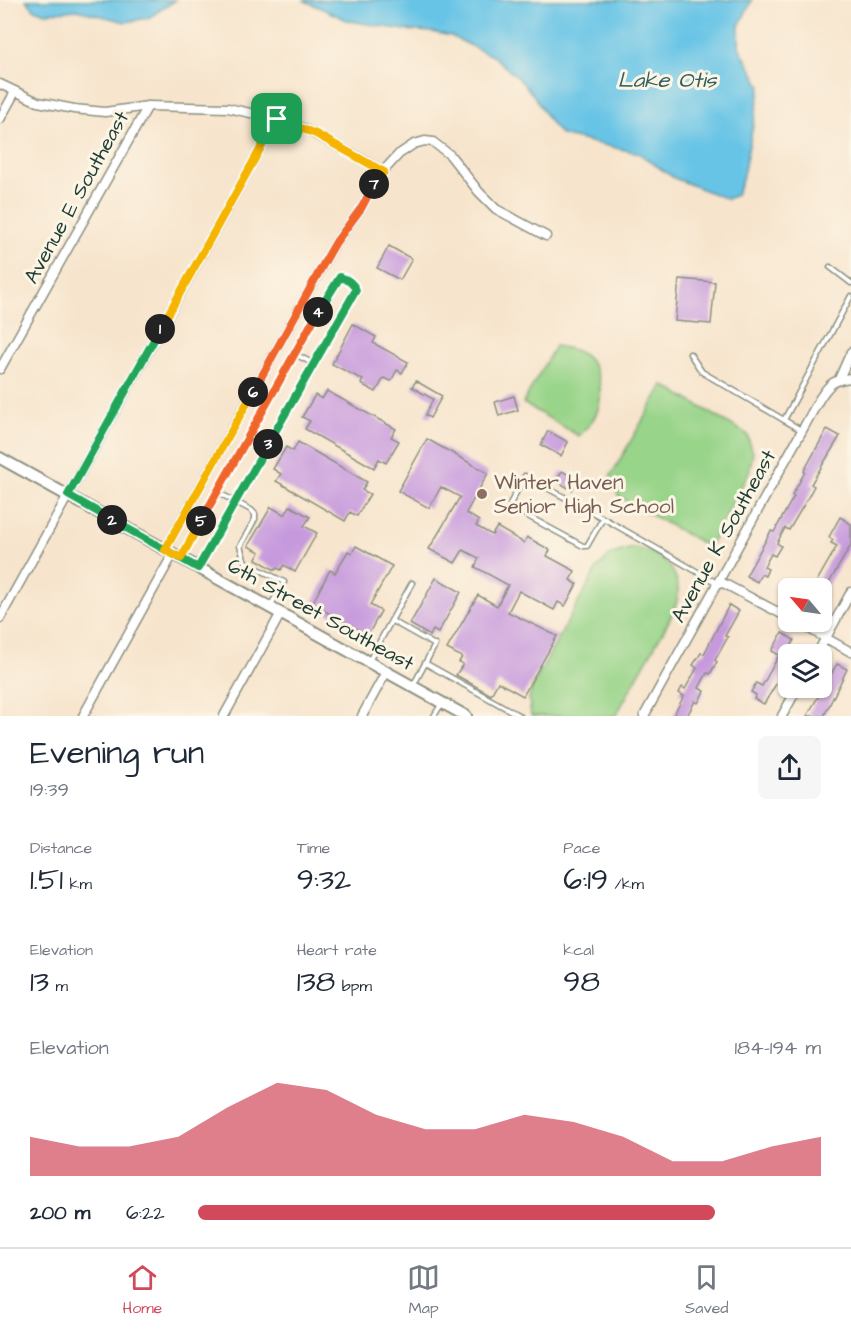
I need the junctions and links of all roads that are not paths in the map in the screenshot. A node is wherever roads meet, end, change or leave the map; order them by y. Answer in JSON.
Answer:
{"nodes":[{"id":1,"x":0,"y":84,"type":"edge"},
{"id":2,"x":15,"y":92,"type":"junction"},
{"id":3,"x":148,"y":106,"type":"junction"},
{"id":4,"x":0,"y":119,"type":"edge"},
{"id":5,"x":277,"y":119,"type":"junction"},
{"id":6,"x":384,"y":172,"type":"junction"},
{"id":7,"x":546,"y":236,"type":"dead end"},
{"id":8,"x":830,"y":267,"type":"dead end"},
{"id":9,"x":851,"y":283,"type":"edge"},
{"id":10,"x":851,"y":296,"type":"edge"},
{"id":11,"x":851,"y":352,"type":"edge"},
{"id":12,"x":295,"y":354,"type":"junction"},
{"id":13,"x":690,"y":354,"type":"dead end"},
{"id":14,"x":314,"y":364,"type":"junction"},
{"id":15,"x":0,"y":369,"type":"edge"},
{"id":16,"x":851,"y":378,"type":"edge"},
{"id":17,"x":839,"y":379,"type":"junction"},
{"id":18,"x":784,"y":420,"type":"junction"},
{"id":19,"x":802,"y":430,"type":"junction"},
{"id":20,"x":0,"y":458,"type":"edge"},
{"id":21,"x":218,"y":492,"type":"junction"},
{"id":22,"x":68,"y":495,"type":"junction"},
{"id":23,"x":235,"y":501,"type":"junction"},
{"id":24,"x":603,"y":518,"type":"junction"},
{"id":25,"x":173,"y":554,"type":"junction"},
{"id":26,"x":198,"y":568,"type":"junction"},
{"id":27,"x":412,"y":583,"type":"dead end"},
{"id":28,"x":717,"y":584,"type":"junction"},
{"id":29,"x":851,"y":592,"type":"edge"},
{"id":30,"x":270,"y":608,"type":"junction"},
{"id":31,"x":778,"y":612,"type":"edge"},
{"id":32,"x":281,"y":613,"type":"junction"},
{"id":33,"x":0,"y":618,"type":"edge"},
{"id":34,"x":392,"y":621,"type":"junction"},
{"id":35,"x":814,"y":632,"type":"edge"},
{"id":36,"x":825,"y":638,"type":"junction"},
{"id":37,"x":822,"y":644,"type":"edge"},
{"id":38,"x":851,"y":652,"type":"edge"},
{"id":39,"x":369,"y":662,"type":"junction"},
{"id":40,"x":425,"y":663,"type":"junction"},
{"id":41,"x":386,"y":672,"type":"junction"},
{"id":42,"x":413,"y":686,"type":"junction"},
{"id":43,"x":792,"y":698,"type":"edge"},
{"id":44,"x":442,"y":703,"type":"junction"},
{"id":45,"x":82,"y":716,"type":"edge"},
{"id":46,"x":224,"y":716,"type":"edge"},
{"id":47,"x":362,"y":716,"type":"edge"},
{"id":48,"x":434,"y":716,"type":"edge"},
{"id":49,"x":466,"y":716,"type":"edge"},
{"id":50,"x":520,"y":716,"type":"edge"},
{"id":51,"x":644,"y":716,"type":"edge"},
{"id":52,"x":782,"y":716,"type":"edge"}],
"edges":[{"from":1,"to":2,"type":"street"},
{"from":2,"to":3,"type":"street"},
{"from":2,"to":4,"type":"street"},
{"from":3,"to":5,"type":"street"},
{"from":3,"to":15,"type":"street","name":"Avenue E Southeast"},
{"from":5,"to":6,"type":"street"},
{"from":5,"to":22,"type":"street"},
{"from":6,"to":7,"type":"street"},
{"from":6,"to":25,"type":"street"},
{"from":8,"to":9,"type":"lane"},
{"from":10,"to":18,"type":"lane"},
{"from":11,"to":17,"type":"street","name":"Avenue K Southeast"},
{"from":12,"to":14,"type":"lane"},
{"from":12,"to":14,"type":"lane"},
{"from":12,"to":21,"type":"lane"},
{"from":13,"to":18,"type":"lane"},
{"from":14,"to":23,"type":"lane"},
{"from":16,"to":17,"type":"street"},
{"from":17,"to":19,"type":"street","name":"Avenue K Southeast"},
{"from":18,"to":19,"type":"lane"},
{"from":19,"to":28,"type":"street","name":"Avenue K Southeast"},
{"from":20,"to":22,"type":"street","name":"6th Street Southeast"},
{"from":21,"to":23,"type":"lane"},
{"from":21,"to":25,"type":"lane"},
{"from":22,"to":25,"type":"street","name":"6th Street Southeast"},
{"from":22,"to":33,"type":"street"},
{"from":23,"to":26,"type":"lane"},
{"from":23,"to":30,"type":"lane"},
{"from":24,"to":24,"type":"lane"},
{"from":24,"to":28,"type":"lane"},
{"from":25,"to":26,"type":"street","name":"6th Street Southeast"},
{"from":25,"to":45,"type":"street"},
{"from":26,"to":30,"type":"street","name":"6th Street Southeast"},
{"from":27,"to":34,"type":"lane"},
{"from":28,"to":31,"type":"street"},
{"from":28,"to":51,"type":"street","name":"Avenue K Southeast"},
{"from":29,"to":36,"type":"street"},
{"from":30,"to":32,"type":"street","name":"6th Street Southeast"},
{"from":32,"to":39,"type":"street","name":"6th Street Southeast"},
{"from":32,"to":46,"type":"street"},
{"from":34,"to":39,"type":"lane"},
{"from":34,"to":40,"type":"lane"},
{"from":35,"to":36,"type":"street"},
{"from":36,"to":37,"type":"street"},
{"from":36,"to":38,"type":"street"},
{"from":39,"to":41,"type":"street","name":"6th Street Southeast"},
{"from":40,"to":42,"type":"lane"},
{"from":40,"to":50,"type":"lane"},
{"from":41,"to":42,"type":"street","name":"6th Street Southeast"},
{"from":41,"to":47,"type":"street"},
{"from":42,"to":44,"type":"street","name":"6th Street Southeast"},
{"from":43,"to":52,"type":"street"},
{"from":44,"to":48,"type":"lane"},
{"from":44,"to":49,"type":"street","name":"6th Street Southeast"}]}
